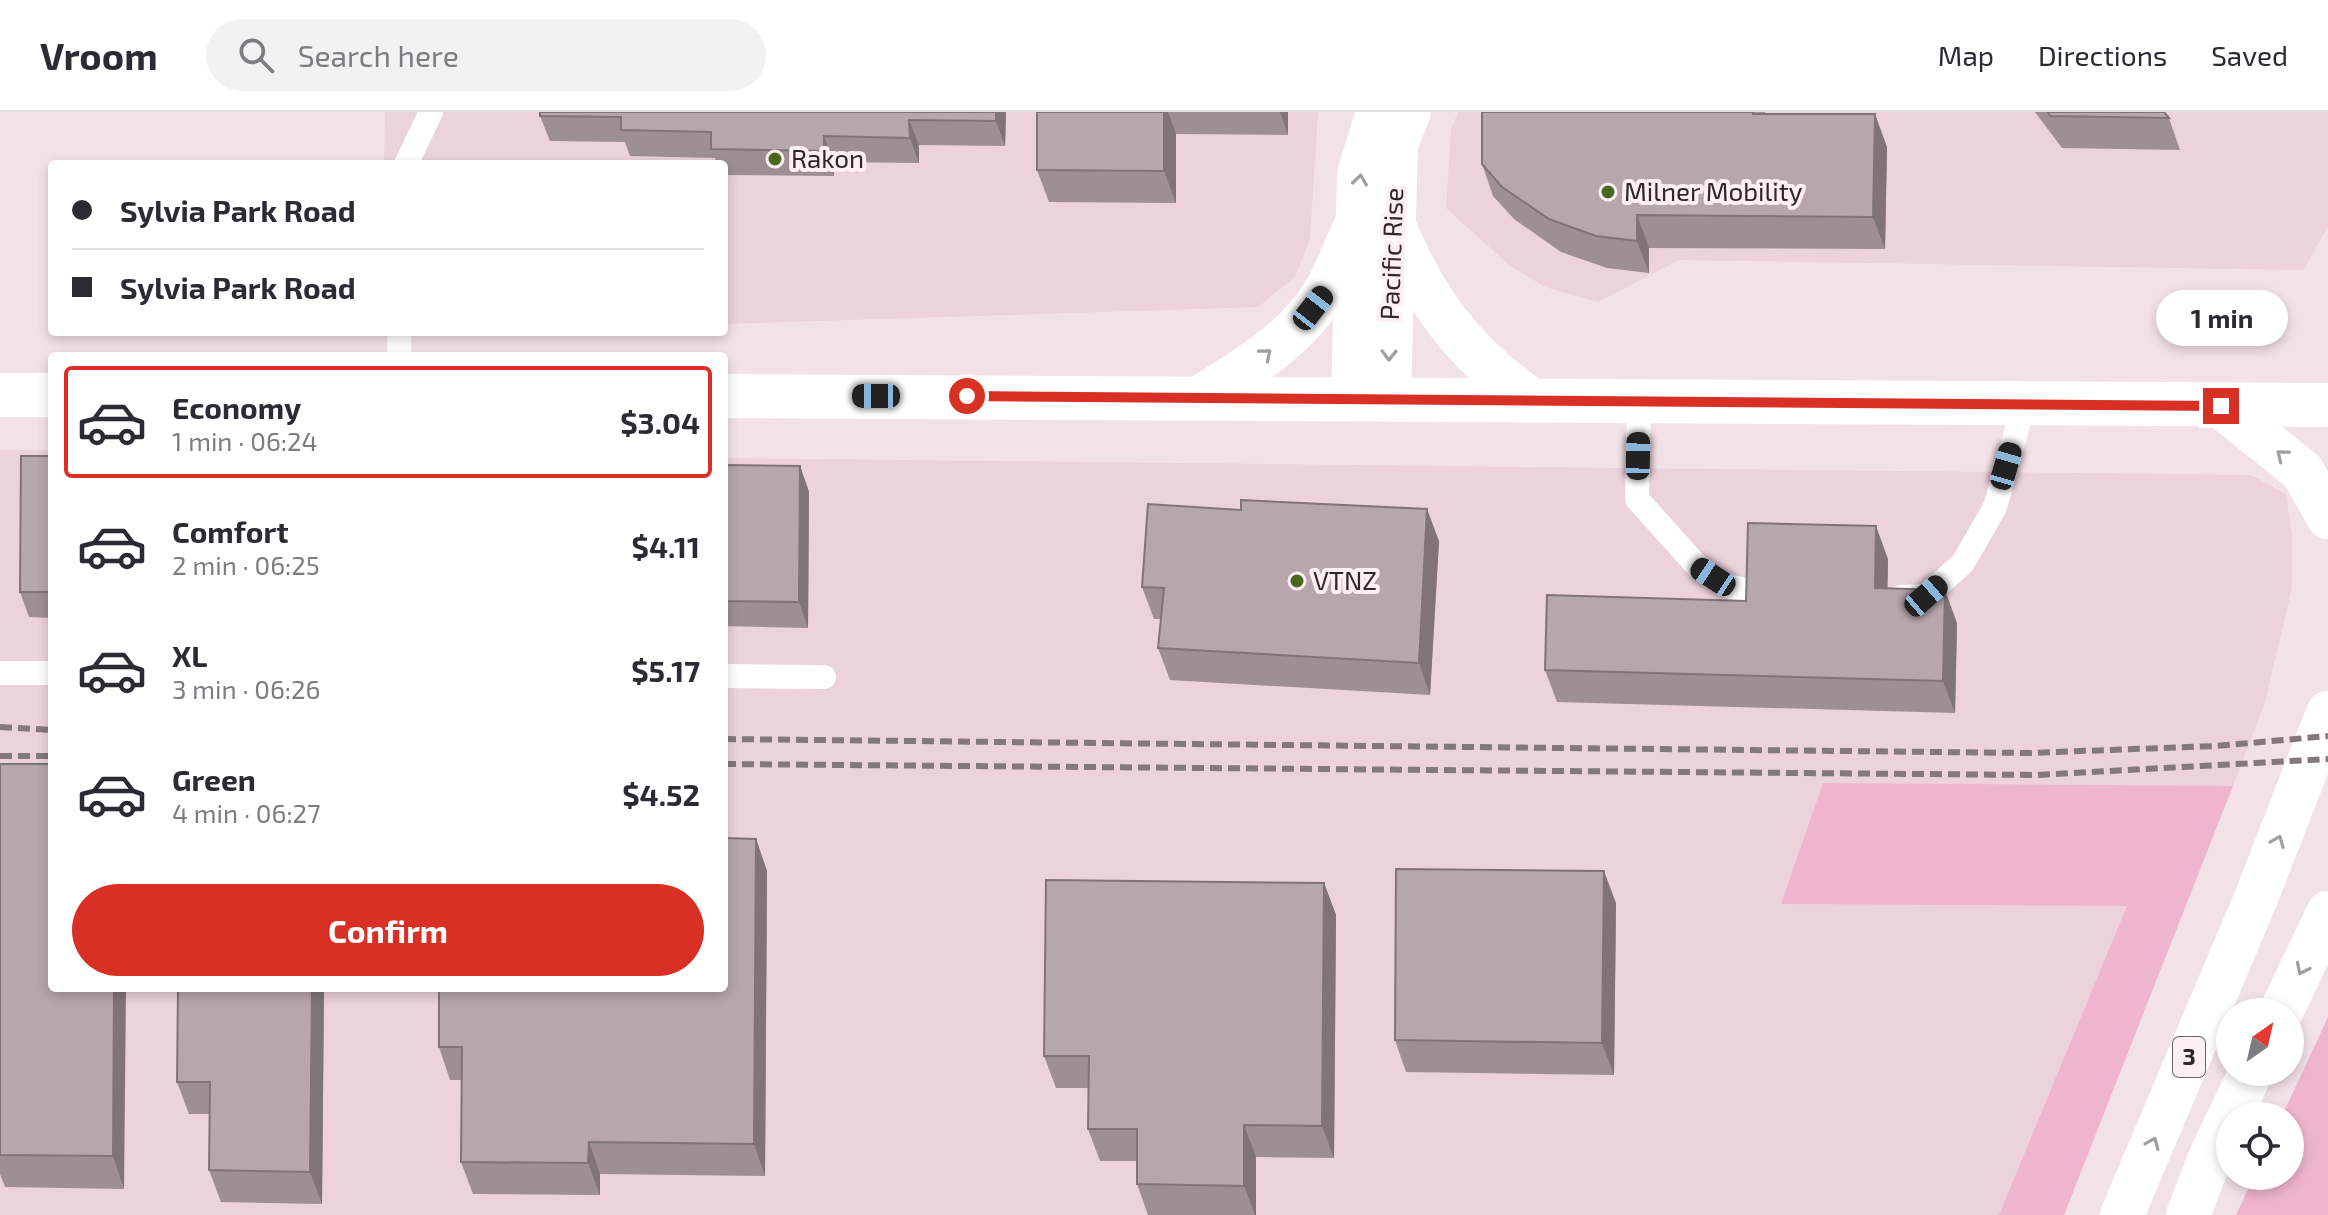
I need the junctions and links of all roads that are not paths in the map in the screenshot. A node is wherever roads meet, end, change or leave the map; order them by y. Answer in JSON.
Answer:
{"nodes":[{"id":1,"x":431,"y":112,"type":"edge"},
{"id":2,"x":1378,"y":112,"type":"edge"},
{"id":3,"x":1409,"y":112,"type":"edge"},
{"id":4,"x":408,"y":160,"type":"edge"},
{"id":5,"x":1374,"y":222,"type":"junction"},
{"id":6,"x":2328,"y":374,"type":"edge"},
{"id":7,"x":0,"y":395,"type":"edge"},
{"id":8,"x":48,"y":395,"type":"edge"},
{"id":9,"x":728,"y":396,"type":"edge"},
{"id":10,"x":1201,"y":397,"type":"junction"},
{"id":11,"x":1371,"y":398,"type":"junction"},
{"id":12,"x":1531,"y":400,"type":"junction"},
{"id":13,"x":1639,"y":401,"type":"junction"},
{"id":14,"x":2024,"y":404,"type":"junction"},
{"id":15,"x":2328,"y":405,"type":"edge"},
{"id":16,"x":2221,"y":406,"type":"junction"},
{"id":17,"x":2328,"y":517,"type":"edge"},
{"id":18,"x":1759,"y":593,"type":"edge"},
{"id":19,"x":1887,"y":598,"type":"edge"},
{"id":20,"x":0,"y":673,"type":"edge"},
{"id":21,"x":48,"y":673,"type":"edge"},
{"id":22,"x":728,"y":676,"type":"edge"},
{"id":23,"x":824,"y":677,"type":"dead end"},
{"id":24,"x":2328,"y":713,"type":"edge"},
{"id":25,"x":2328,"y":913,"type":"edge"},
{"id":26,"x":2288,"y":998,"type":"edge"},
{"id":27,"x":2244,"y":1086,"type":"edge"},
{"id":28,"x":2122,"y":1215,"type":"edge"},
{"id":29,"x":2188,"y":1215,"type":"edge"}],
"edges":[{"from":1,"to":4,"type":"lane"},
{"from":5,"to":2,"type":"main road","name":"Pacific Rise","one_way":true},
{"from":3,"to":5,"type":"main road","name":"Pacific Rise"},
{"from":10,"to":5,"type":"main road","one_way":true},
{"from":5,"to":11,"type":"main road","name":"Pacific Rise"},
{"from":5,"to":12,"type":"main road"},
{"from":6,"to":16,"type":"main road"},
{"from":7,"to":8,"type":"main road"},
{"from":9,"to":10,"type":"main road"},
{"from":10,"to":11,"type":"main road"},
{"from":11,"to":12,"type":"main road"},
{"from":12,"to":13,"type":"main road"},
{"from":13,"to":14,"type":"main road"},
{"from":13,"to":18,"type":"lane"},
{"from":14,"to":16,"type":"main road"},
{"from":14,"to":19,"type":"lane"},
{"from":15,"to":16,"type":"main road"},
{"from":17,"to":16,"type":"main road","one_way":true},
{"from":20,"to":21,"type":"lane"},
{"from":22,"to":23,"type":"lane"},
{"from":28,"to":24,"type":"main road","number":"3","one_way":true},
{"from":25,"to":26,"type":"main road","one_way":true},
{"from":27,"to":29,"type":"main road"}]}
